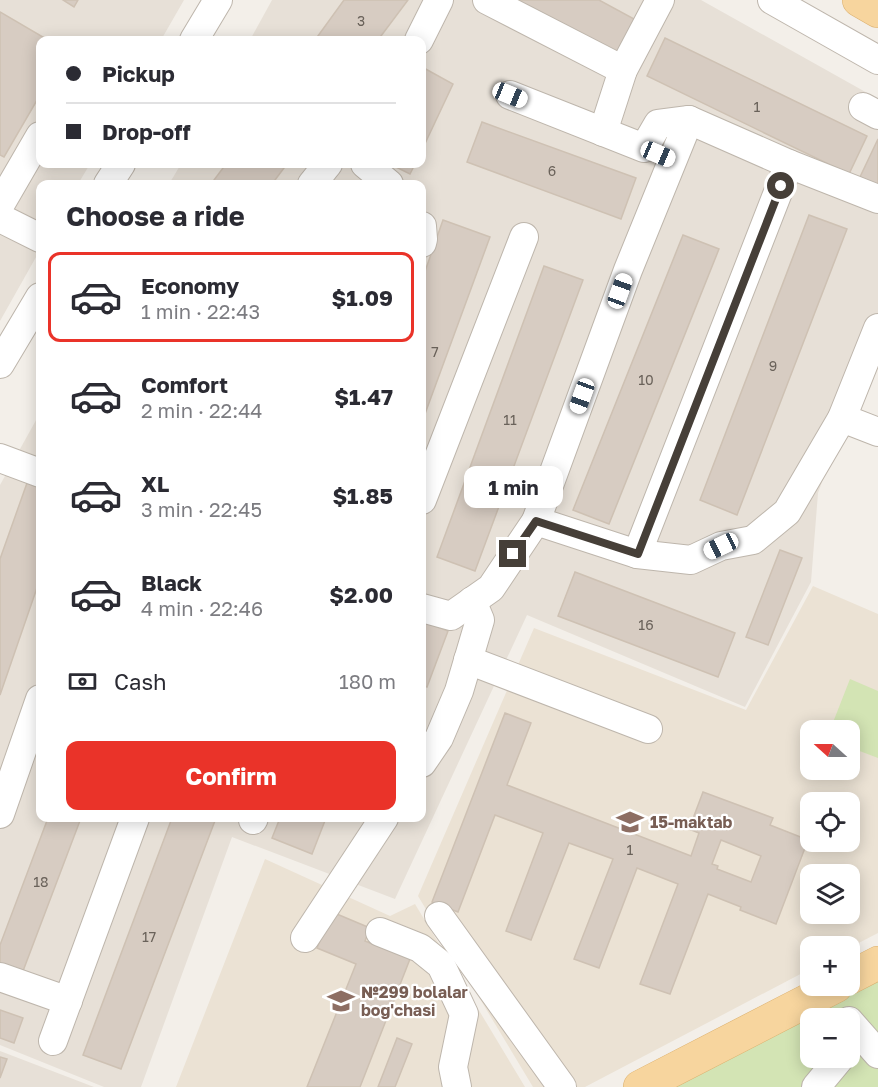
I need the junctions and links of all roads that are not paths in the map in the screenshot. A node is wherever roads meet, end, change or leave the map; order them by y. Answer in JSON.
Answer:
{"nodes":[{"id":1,"x":218,"y":0,"type":"edge"},
{"id":2,"x":439,"y":0,"type":"edge"},
{"id":3,"x":487,"y":0,"type":"edge"},
{"id":4,"x":660,"y":0,"type":"edge"},
{"id":5,"x":772,"y":0,"type":"edge"},
{"id":6,"x":859,"y":0,"type":"edge"},
{"id":7,"x":878,"y":11,"type":"edge"},
{"id":8,"x":196,"y":36,"type":"edge"},
{"id":9,"x":421,"y":36,"type":"edge"},
{"id":10,"x":878,"y":60,"type":"edge"},
{"id":11,"x":623,"y":70,"type":"junction"},
{"id":12,"x":510,"y":95,"type":"dead end"},
{"id":13,"x":690,"y":120,"type":"junction"},
{"id":14,"x":603,"y":132,"type":"junction"},
{"id":15,"x":36,"y":143,"type":"edge"},
{"id":16,"x":644,"y":148,"type":"junction"},
{"id":17,"x":673,"y":160,"type":"junction"},
{"id":18,"x":789,"y":164,"type":"junction"},
{"id":19,"x":325,"y":168,"type":"edge"},
{"id":20,"x":370,"y":168,"type":"edge"},
{"id":21,"x":315,"y":180,"type":"edge"},
{"id":22,"x":384,"y":180,"type":"edge"},
{"id":23,"x":878,"y":199,"type":"edge"},
{"id":24,"x":0,"y":206,"type":"edge"},
{"id":25,"x":0,"y":218,"type":"edge"},
{"id":26,"x":36,"y":236,"type":"edge"},
{"id":27,"x":524,"y":237,"type":"dead end"},
{"id":28,"x":36,"y":304,"type":"edge"},
{"id":29,"x":878,"y":327,"type":"edge"},
{"id":30,"x":0,"y":364,"type":"edge"},
{"id":31,"x":842,"y":418,"type":"junction"},
{"id":32,"x":878,"y":432,"type":"edge"},
{"id":33,"x":0,"y":458,"type":"edge"},
{"id":34,"x":36,"y":472,"type":"edge"},
{"id":35,"x":426,"y":489,"type":"edge"},
{"id":36,"x":536,"y":521,"type":"junction"},
{"id":37,"x":638,"y":554,"type":"junction"},
{"id":38,"x":472,"y":601,"type":"junction"},
{"id":39,"x":426,"y":609,"type":"edge"},
{"id":40,"x":468,"y":660,"type":"junction"},
{"id":41,"x":36,"y":710,"type":"edge"},
{"id":42,"x":648,"y":729,"type":"dead end"},
{"id":43,"x":426,"y":757,"type":"edge"},
{"id":44,"x":0,"y":814,"type":"edge"},
{"id":45,"x":134,"y":822,"type":"edge"},
{"id":46,"x":381,"y":822,"type":"edge"},
{"id":47,"x":439,"y":916,"type":"dead end"},
{"id":48,"x":380,"y":932,"type":"dead end"},
{"id":49,"x":305,"y":938,"type":"dead end"},
{"id":50,"x":878,"y":963,"type":"edge"},
{"id":51,"x":860,"y":972,"type":"edge"},
{"id":52,"x":0,"y":977,"type":"edge"},
{"id":53,"x":815,"y":996,"type":"edge"},
{"id":54,"x":68,"y":1001,"type":"junction"},
{"id":55,"x":53,"y":1041,"type":"dead end"},
{"id":56,"x":832,"y":1068,"type":"edge"},
{"id":57,"x":457,"y":1087,"type":"edge"},
{"id":58,"x":562,"y":1087,"type":"edge"},
{"id":59,"x":640,"y":1087,"type":"edge"},
{"id":60,"x":816,"y":1087,"type":"edge"}],
"edges":[{"from":1,"to":8,"type":"street"},
{"from":2,"to":9,"type":"street"},
{"from":3,"to":11,"type":"street"},
{"from":4,"to":11,"type":"street"},
{"from":5,"to":10,"type":"street"},
{"from":6,"to":7,"type":"main road"},
{"from":11,"to":14,"type":"street"},
{"from":12,"to":14,"type":"street"},
{"from":13,"to":16,"type":"street"},
{"from":13,"to":17,"type":"street"},
{"from":13,"to":18,"type":"street"},
{"from":14,"to":16,"type":"street"},
{"from":15,"to":24,"type":"street"},
{"from":16,"to":17,"type":"street"},
{"from":17,"to":36,"type":"street"},
{"from":18,"to":23,"type":"street"},
{"from":18,"to":37,"type":"street"},
{"from":19,"to":21,"type":"street"},
{"from":20,"to":22,"type":"street"},
{"from":25,"to":26,"type":"street"},
{"from":27,"to":35,"type":"street"},
{"from":28,"to":30,"type":"street"},
{"from":29,"to":31,"type":"street"},
{"from":31,"to":32,"type":"street"},
{"from":31,"to":37,"type":"street"},
{"from":33,"to":34,"type":"street"},
{"from":36,"to":37,"type":"street"},
{"from":36,"to":38,"type":"street"},
{"from":38,"to":39,"type":"street"},
{"from":38,"to":40,"type":"street"},
{"from":40,"to":42,"type":"street"},
{"from":40,"to":43,"type":"street"},
{"from":41,"to":44,"type":"street"},
{"from":45,"to":54,"type":"street"},
{"from":46,"to":49,"type":"street"},
{"from":47,"to":58,"type":"street"},
{"from":48,"to":57,"type":"street"},
{"from":50,"to":51,"type":"main road"},
{"from":52,"to":54,"type":"street"},
{"from":53,"to":59,"type":"main road"},
{"from":54,"to":55,"type":"street"},
{"from":56,"to":60,"type":"street"}]}
